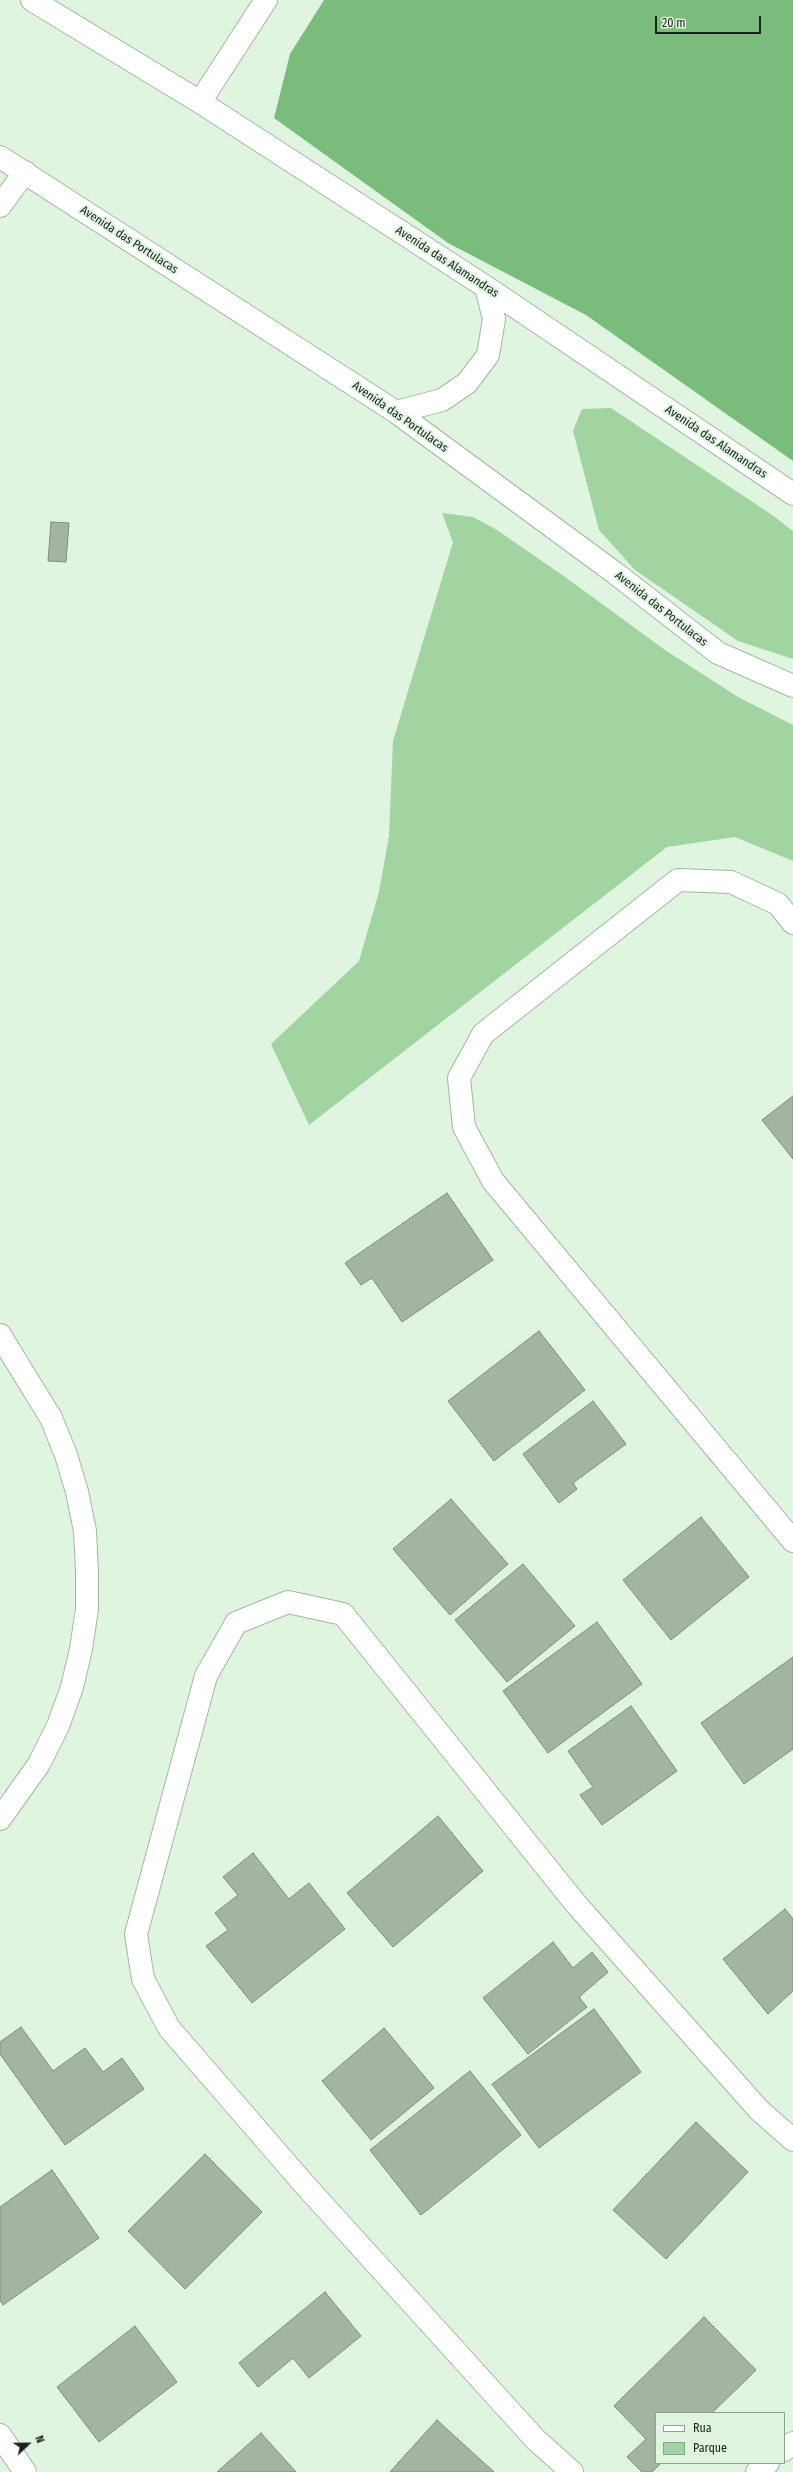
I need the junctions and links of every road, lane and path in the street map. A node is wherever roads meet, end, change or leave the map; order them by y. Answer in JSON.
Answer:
{"nodes":[{"id":1,"x":32,"y":0,"type":"edge"},
{"id":2,"x":266,"y":0,"type":"edge"},
{"id":3,"x":200,"y":102,"type":"junction"},
{"id":4,"x":0,"y":157,"type":"edge"},
{"id":5,"x":25,"y":172,"type":"junction"},
{"id":6,"x":0,"y":206,"type":"edge"},
{"id":7,"x":486,"y":287,"type":"junction"},
{"id":8,"x":396,"y":412,"type":"junction"},
{"id":9,"x":793,"y":494,"type":"edge"},
{"id":10,"x":793,"y":686,"type":"edge"},
{"id":11,"x":793,"y":923,"type":"edge"},
{"id":12,"x":0,"y":1335,"type":"edge"},
{"id":13,"x":793,"y":1541,"type":"edge"},
{"id":14,"x":0,"y":1819,"type":"edge"},
{"id":15,"x":793,"y":2140,"type":"edge"},
{"id":16,"x":0,"y":2435,"type":"edge"},
{"id":17,"x":793,"y":2443,"type":"edge"},
{"id":18,"x":785,"y":2449,"type":"edge"},
{"id":19,"x":767,"y":2464,"type":"edge"},
{"id":20,"x":25,"y":2472,"type":"edge"},
{"id":21,"x":572,"y":2472,"type":"edge"},
{"id":22,"x":757,"y":2472,"type":"edge"}],
"edges":[{"from":1,"to":3,"type":"street"},
{"from":2,"to":3,"type":"street"},
{"from":3,"to":7,"type":"street","name":"Avenida das Alamandras"},
{"from":4,"to":5,"type":"street","name":"Avenida das Portulacas"},
{"from":5,"to":6,"type":"street"},
{"from":5,"to":8,"type":"street","name":"Avenida das Portulacas"},
{"from":7,"to":8,"type":"street"},
{"from":7,"to":9,"type":"street","name":"Avenida das Alamandras"},
{"from":8,"to":10,"type":"street","name":"Avenida das Portulacas"},
{"from":11,"to":13,"type":"street"},
{"from":12,"to":14,"type":"street"},
{"from":15,"to":21,"type":"street"},
{"from":16,"to":20,"type":"street"},
{"from":17,"to":18,"type":"street"},
{"from":19,"to":22,"type":"street"}]}
